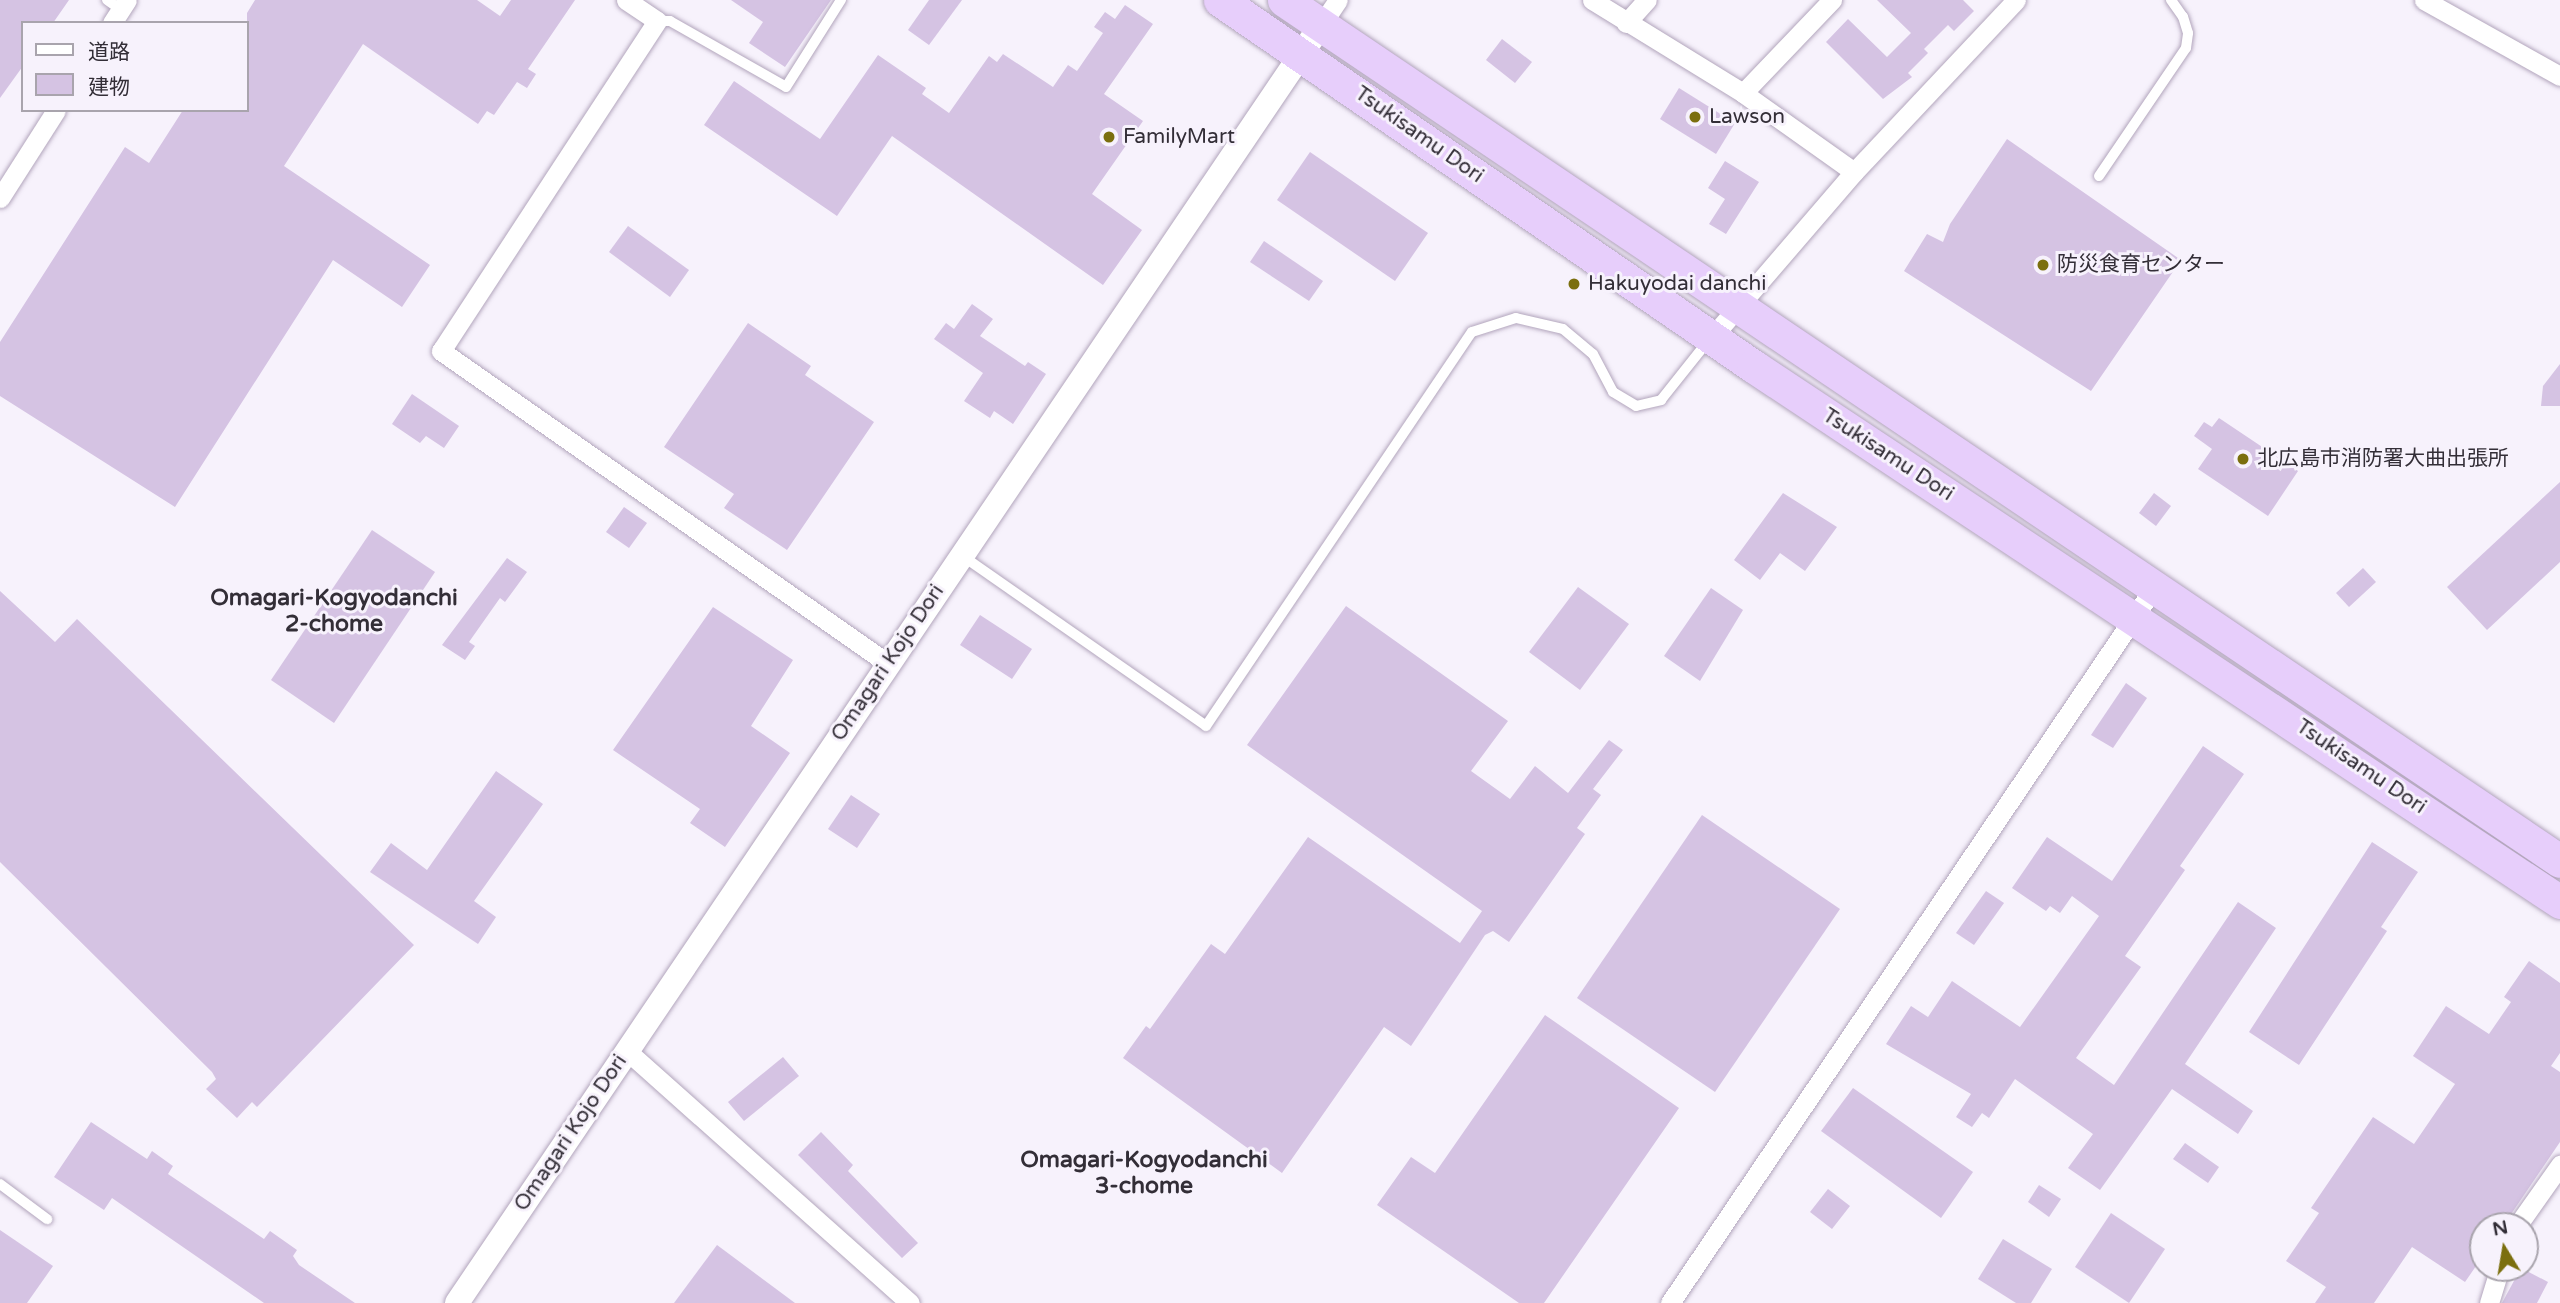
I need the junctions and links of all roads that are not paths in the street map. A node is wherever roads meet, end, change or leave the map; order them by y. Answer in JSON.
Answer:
{"nodes":[{"id":1,"x":626,"y":0,"type":"edge"},
{"id":2,"x":841,"y":0,"type":"edge"},
{"id":3,"x":1220,"y":0,"type":"edge"},
{"id":4,"x":1284,"y":0,"type":"edge"},
{"id":5,"x":1592,"y":0,"type":"edge"},
{"id":6,"x":1647,"y":0,"type":"edge"},
{"id":7,"x":1832,"y":0,"type":"edge"},
{"id":8,"x":2017,"y":0,"type":"edge"},
{"id":9,"x":2171,"y":0,"type":"edge"},
{"id":10,"x":2424,"y":0,"type":"edge"},
{"id":11,"x":1330,"y":12,"type":"edge"},
{"id":12,"x":657,"y":21,"type":"junction"},
{"id":13,"x":1626,"y":23,"type":"junction"},
{"id":14,"x":1301,"y":54,"type":"junction"},
{"id":15,"x":2560,"y":76,"type":"edge"},
{"id":16,"x":1743,"y":93,"type":"junction"},
{"id":17,"x":55,"y":112,"type":"edge"},
{"id":18,"x":1854,"y":172,"type":"junction"},
{"id":19,"x":2099,"y":176,"type":"dead end"},
{"id":20,"x":0,"y":198,"type":"edge"},
{"id":21,"x":1735,"y":306,"type":"junction"},
{"id":22,"x":1712,"y":337,"type":"junction"},
{"id":23,"x":960,"y":555,"type":"junction"},
{"id":24,"x":2153,"y":589,"type":"junction"},
{"id":25,"x":2133,"y":617,"type":"junction"},
{"id":26,"x":887,"y":663,"type":"junction"},
{"id":27,"x":2560,"y":861,"type":"edge"},
{"id":28,"x":2560,"y":902,"type":"edge"},
{"id":29,"x":626,"y":1050,"type":"junction"},
{"id":30,"x":2560,"y":1165,"type":"edge"},
{"id":31,"x":0,"y":1184,"type":"edge"},
{"id":32,"x":2527,"y":1212,"type":"edge"},
{"id":33,"x":47,"y":1219,"type":"dead end"},
{"id":34,"x":2496,"y":1282,"type":"edge"},
{"id":35,"x":457,"y":1303,"type":"edge"},
{"id":36,"x":909,"y":1303,"type":"edge"},
{"id":37,"x":1670,"y":1303,"type":"edge"},
{"id":38,"x":2489,"y":1303,"type":"edge"}],
"edges":[{"from":1,"to":12,"type":"street"},
{"from":2,"to":12,"type":"lane"},
{"from":3,"to":14,"type":"highway","name":"Tsukisamu Dori"},
{"from":4,"to":11,"type":"highway","name":"Tsukisamu Dori"},
{"from":5,"to":13,"type":"street"},
{"from":6,"to":13,"type":"street"},
{"from":7,"to":16,"type":"street"},
{"from":8,"to":18,"type":"street"},
{"from":9,"to":19,"type":"lane"},
{"from":10,"to":15,"type":"street"},
{"from":11,"to":14,"type":"street","name":"Omagari Kojo Dori"},
{"from":11,"to":21,"type":"highway","name":"Tsukisamu Dori"},
{"from":12,"to":26,"type":"street"},
{"from":13,"to":16,"type":"street"},
{"from":14,"to":22,"type":"highway","name":"Tsukisamu Dori"},
{"from":14,"to":23,"type":"street","name":"Omagari Kojo Dori"},
{"from":16,"to":18,"type":"street"},
{"from":17,"to":20,"type":"street"},
{"from":18,"to":21,"type":"street"},
{"from":21,"to":22,"type":"street"},
{"from":21,"to":24,"type":"highway","name":"Tsukisamu Dori"},
{"from":22,"to":23,"type":"lane"},
{"from":22,"to":25,"type":"highway","name":"Tsukisamu Dori"},
{"from":23,"to":26,"type":"street","name":"Omagari Kojo Dori"},
{"from":24,"to":25,"type":"street"},
{"from":24,"to":27,"type":"highway","name":"Tsukisamu Dori"},
{"from":25,"to":28,"type":"highway","name":"Tsukisamu Dori"},
{"from":25,"to":37,"type":"street"},
{"from":26,"to":29,"type":"street","name":"Omagari Kojo Dori"},
{"from":29,"to":35,"type":"street","name":"Omagari Kojo Dori"},
{"from":29,"to":36,"type":"street"},
{"from":30,"to":32,"type":"street"},
{"from":31,"to":33,"type":"lane"},
{"from":34,"to":38,"type":"street"}]}
